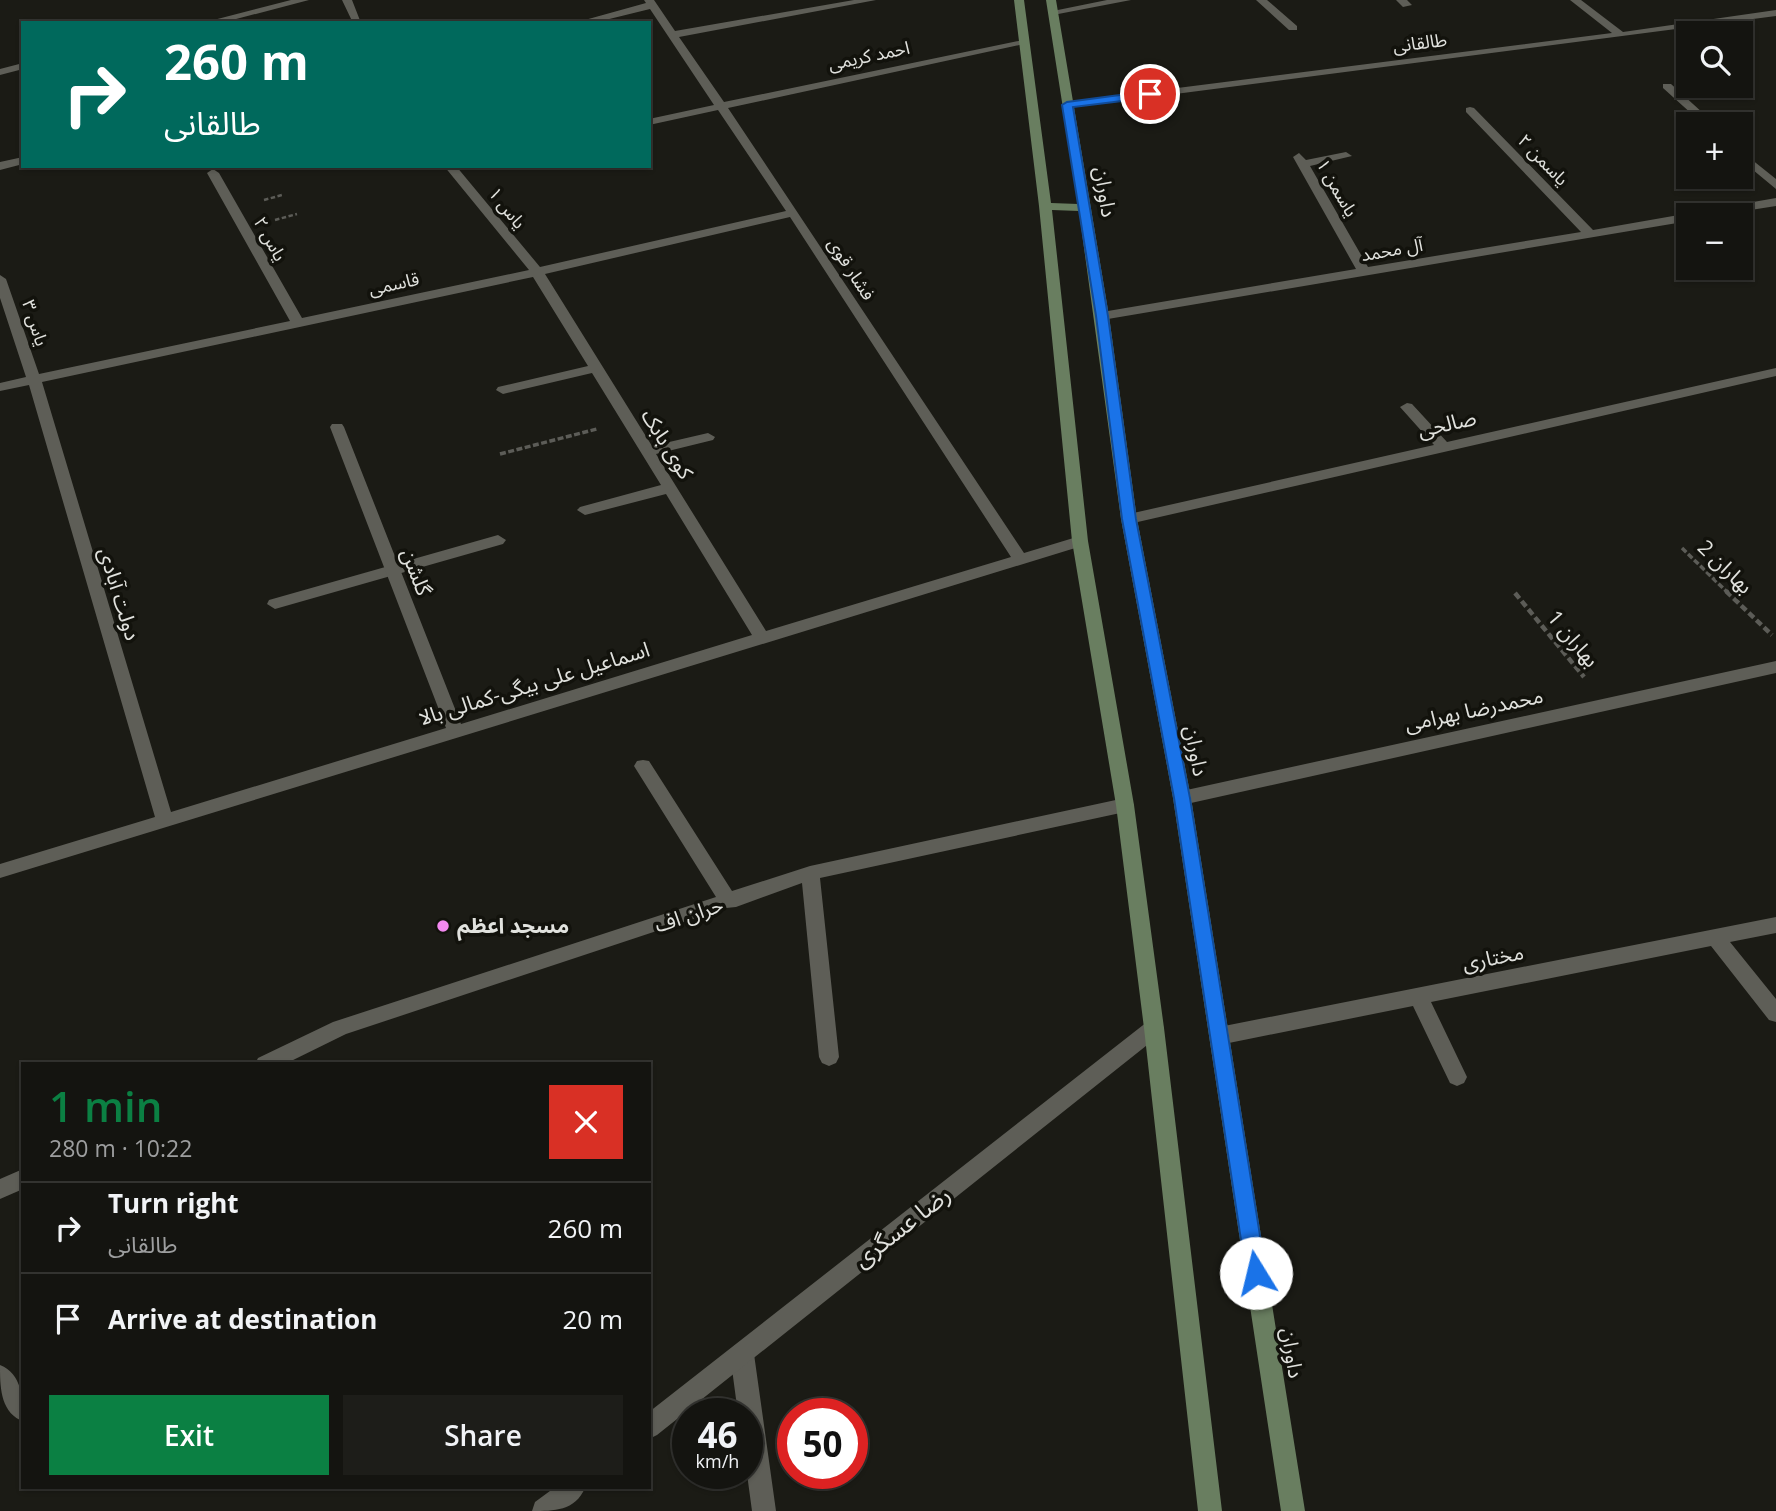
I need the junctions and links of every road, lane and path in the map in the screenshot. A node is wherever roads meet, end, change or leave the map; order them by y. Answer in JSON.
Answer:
{"nodes":[{"id":1,"x":304,"y":0,"type":"edge"},
{"id":2,"x":347,"y":0,"type":"edge"},
{"id":3,"x":871,"y":0,"type":"edge"},
{"id":4,"x":1018,"y":0,"type":"edge"},
{"id":5,"x":1126,"y":0,"type":"edge"},
{"id":6,"x":1261,"y":0,"type":"edge"},
{"id":7,"x":1575,"y":0,"type":"edge"},
{"id":8,"x":650,"y":2,"type":"edge"},
{"id":9,"x":1052,"y":6,"type":"edge"},
{"id":10,"x":1776,"y":13,"type":"edge"},
{"id":11,"x":216,"y":21,"type":"edge"},
{"id":12,"x":357,"y":21,"type":"dead end"},
{"id":13,"x":586,"y":21,"type":"edge"},
{"id":14,"x":1293,"y":28,"type":"dead end"},
{"id":15,"x":673,"y":35,"type":"junction"},
{"id":16,"x":1621,"y":35,"type":"junction"},
{"id":17,"x":1024,"y":41,"type":"junction"},
{"id":18,"x":21,"y":67,"type":"edge"},
{"id":19,"x":0,"y":72,"type":"edge"},
{"id":20,"x":1667,"y":86,"type":"dead end"},
{"id":21,"x":721,"y":105,"type":"junction"},
{"id":22,"x":1067,"y":105,"type":"junction"},
{"id":23,"x":1471,"y":110,"type":"dead end"},
{"id":24,"x":1696,"y":112,"type":"edge"},
{"id":25,"x":651,"y":122,"type":"edge"},
{"id":26,"x":1346,"y":156,"type":"dead end"},
{"id":27,"x":21,"y":161,"type":"edge"},
{"id":28,"x":1753,"y":164,"type":"edge"},
{"id":29,"x":0,"y":166,"type":"edge"},
{"id":30,"x":452,"y":168,"type":"edge"},
{"id":31,"x":213,"y":173,"type":"dead end"},
{"id":32,"x":1776,"y":185,"type":"edge"},
{"id":33,"x":1776,"y":202,"type":"edge"},
{"id":34,"x":1045,"y":205,"type":"junction"},
{"id":35,"x":1753,"y":206,"type":"edge"},
{"id":36,"x":1084,"y":208,"type":"junction"},
{"id":37,"x":793,"y":213,"type":"junction"},
{"id":38,"x":1676,"y":219,"type":"edge"},
{"id":39,"x":1590,"y":234,"type":"junction"},
{"id":40,"x":537,"y":272,"type":"junction"},
{"id":41,"x":1364,"y":272,"type":"junction"},
{"id":42,"x":0,"y":279,"type":"edge"},
{"id":43,"x":1102,"y":316,"type":"junction"},
{"id":44,"x":297,"y":322,"type":"junction"},
{"id":45,"x":596,"y":368,"type":"junction"},
{"id":46,"x":1776,"y":372,"type":"edge"},
{"id":47,"x":34,"y":379,"type":"junction"},
{"id":48,"x":0,"y":387,"type":"edge"},
{"id":49,"x":503,"y":390,"type":"dead end"},
{"id":50,"x":1407,"y":407,"type":"dead end"},
{"id":51,"x":628,"y":422,"type":"junction"},
{"id":52,"x":337,"y":427,"type":"dead end"},
{"id":53,"x":709,"y":437,"type":"dead end"},
{"id":54,"x":1443,"y":447,"type":"junction"},
{"id":55,"x":647,"y":452,"type":"junction"},
{"id":56,"x":500,"y":454,"type":"dead end"},
{"id":57,"x":669,"y":488,"type":"junction"},
{"id":58,"x":585,"y":510,"type":"dead end"},
{"id":59,"x":1129,"y":519,"type":"junction"},
{"id":60,"x":498,"y":540,"type":"dead end"},
{"id":61,"x":1080,"y":541,"type":"junction"},
{"id":62,"x":1682,"y":548,"type":"dead end"},
{"id":63,"x":1020,"y":559,"type":"junction"},
{"id":64,"x":393,"y":570,"type":"junction"},
{"id":65,"x":1515,"y":593,"type":"dead end"},
{"id":66,"x":275,"y":604,"type":"dead end"},
{"id":67,"x":762,"y":638,"type":"junction"},
{"id":68,"x":1776,"y":639,"type":"edge"},
{"id":69,"x":1776,"y":667,"type":"edge"},
{"id":70,"x":1607,"y":704,"type":"junction"},
{"id":71,"x":456,"y":732,"type":"junction"},
{"id":72,"x":643,"y":766,"type":"dead end"},
{"id":73,"x":1182,"y":798,"type":"junction"},
{"id":74,"x":1125,"y":805,"type":"junction"},
{"id":75,"x":165,"y":821,"type":"junction"},
{"id":76,"x":0,"y":871,"type":"edge"},
{"id":77,"x":810,"y":873,"type":"junction"},
{"id":78,"x":729,"y":902,"type":"junction"},
{"id":79,"x":1776,"y":925,"type":"edge"},
{"id":80,"x":1715,"y":937,"type":"junction"},
{"id":81,"x":1418,"y":996,"type":"junction"},
{"id":82,"x":1776,"y":1014,"type":"edge"},
{"id":83,"x":1154,"y":1028,"type":"junction"},
{"id":84,"x":1219,"y":1035,"type":"junction"},
{"id":85,"x":830,"y":1057,"type":"dead end"},
{"id":86,"x":269,"y":1062,"type":"edge"},
{"id":87,"x":1457,"y":1077,"type":"dead end"},
{"id":88,"x":21,"y":1180,"type":"edge"},
{"id":89,"x":0,"y":1189,"type":"edge"},
{"id":90,"x":742,"y":1354,"type":"junction"},
{"id":91,"x":0,"y":1376,"type":"edge"},
{"id":92,"x":20,"y":1408,"type":"dead end"},
{"id":93,"x":651,"y":1425,"type":"edge"},
{"id":94,"x":572,"y":1489,"type":"edge"},
{"id":95,"x":544,"y":1511,"type":"edge"},
{"id":96,"x":764,"y":1511,"type":"edge"},
{"id":97,"x":1210,"y":1511,"type":"edge"},
{"id":98,"x":1293,"y":1511,"type":"edge"}],
"edges":[{"from":1,"to":11,"type":"street"},
{"from":2,"to":12,"type":"street"},
{"from":3,"to":15,"type":"street"},
{"from":4,"to":17,"type":"main road"},
{"from":5,"to":9,"type":"street"},
{"from":6,"to":14,"type":"street"},
{"from":7,"to":16,"type":"street"},
{"from":8,"to":13,"type":"street"},
{"from":8,"to":15,"type":"street","name":"فشار قوی"},
{"from":9,"to":22,"type":"main road","name":"داوران"},
{"from":10,"to":16,"type":"street","name":"طالقانی"},
{"from":15,"to":21,"type":"street","name":"فشار قوی"},
{"from":16,"to":22,"type":"street","name":"طالقانی"},
{"from":17,"to":21,"type":"street","name":"احمد کریمی"},
{"from":17,"to":34,"type":"main road"},
{"from":18,"to":19,"type":"street"},
{"from":20,"to":24,"type":"street"},
{"from":21,"to":25,"type":"street","name":"احمد کریمی"},
{"from":21,"to":37,"type":"street","name":"فشار قوی"},
{"from":22,"to":36,"type":"main road","name":"داوران"},
{"from":23,"to":39,"type":"street","name":"یاسمن ۲"},
{"from":26,"to":41,"type":"street","name":"یاسمن ۱"},
{"from":27,"to":29,"type":"street"},
{"from":28,"to":32,"type":"street"},
{"from":30,"to":40,"type":"street","name":"یاس ۱"},
{"from":31,"to":44,"type":"street","name":"یاس ۲"},
{"from":33,"to":35,"type":"street"},
{"from":34,"to":36,"type":"main road"},
{"from":34,"to":61,"type":"main road"},
{"from":36,"to":43,"type":"main road","name":"داوران"},
{"from":37,"to":40,"type":"street","name":"قاسمی"},
{"from":37,"to":63,"type":"street","name":"فشار قوی"},
{"from":38,"to":39,"type":"street","name":"آل محمد"},
{"from":39,"to":41,"type":"street","name":"آل محمد"},
{"from":40,"to":44,"type":"street","name":"قاسمی"},
{"from":40,"to":45,"type":"street","name":"کوی بابک"},
{"from":41,"to":43,"type":"street","name":"آل محمد"},
{"from":42,"to":47,"type":"street","name":"یاس ۳"},
{"from":43,"to":59,"type":"main road","name":"داوران"},
{"from":44,"to":47,"type":"street","name":"قاسمی"},
{"from":45,"to":49,"type":"street"},
{"from":45,"to":51,"type":"street","name":"کوی بابک"},
{"from":46,"to":54,"type":"street","name":"صالحی"},
{"from":47,"to":48,"type":"street","name":"قاسمی"},
{"from":47,"to":75,"type":"street","name":"دولت آبادی"},
{"from":50,"to":54,"type":"street"},
{"from":51,"to":55,"type":"street","name":"کوی بابک"},
{"from":51,"to":56,"type":"path"},
{"from":52,"to":64,"type":"street","name":"گلشن"},
{"from":53,"to":55,"type":"street"},
{"from":54,"to":59,"type":"street","name":"صالحی"},
{"from":55,"to":57,"type":"street","name":"کوی بابک"},
{"from":57,"to":58,"type":"street"},
{"from":57,"to":67,"type":"street","name":"کوی بابک"},
{"from":59,"to":73,"type":"main road","name":"داوران"},
{"from":60,"to":64,"type":"street"},
{"from":61,"to":63,"type":"street","name":"اسماعیل علی بیگی-کمالی بالا"},
{"from":61,"to":74,"type":"main road"},
{"from":62,"to":68,"type":"path","name":"بهاران 2"},
{"from":63,"to":67,"type":"street","name":"اسماعیل علی بیگی-کمالی بالا"},
{"from":64,"to":66,"type":"street"},
{"from":64,"to":71,"type":"street","name":"گلشن"},
{"from":65,"to":70,"type":"path","name":"بهاران 1"},
{"from":67,"to":71,"type":"street","name":"اسماعیل علی بیگی-کمالی بالا"},
{"from":69,"to":70,"type":"street","name":"محمدرضا بهرامی"},
{"from":70,"to":73,"type":"street","name":"محمدرضا بهرامی"},
{"from":71,"to":75,"type":"street","name":"اسماعیل علی بیگی-کمالی بالا"},
{"from":72,"to":78,"type":"street"},
{"from":73,"to":84,"type":"main road","name":"داوران"},
{"from":74,"to":77,"type":"street","name":"حران اف"},
{"from":74,"to":83,"type":"main road"},
{"from":75,"to":76,"type":"street","name":"اسماعیل علی بیگی-کمالی بالا"},
{"from":77,"to":78,"type":"street","name":"حران اف"},
{"from":77,"to":85,"type":"street"},
{"from":78,"to":86,"type":"street","name":"حران اف"},
{"from":79,"to":80,"type":"street","name":"مختاری"},
{"from":80,"to":81,"type":"street","name":"مختاری"},
{"from":80,"to":82,"type":"street"},
{"from":81,"to":84,"type":"street","name":"مختاری"},
{"from":81,"to":87,"type":"street"},
{"from":83,"to":90,"type":"street","name":"رضا عسگری"},
{"from":83,"to":97,"type":"main road"},
{"from":84,"to":98,"type":"main road","name":"داوران"},
{"from":88,"to":89,"type":"street"},
{"from":90,"to":93,"type":"street","name":"رضا عسگری"},
{"from":90,"to":96,"type":"street"},
{"from":91,"to":92,"type":"street"},
{"from":94,"to":95,"type":"street"}]}
